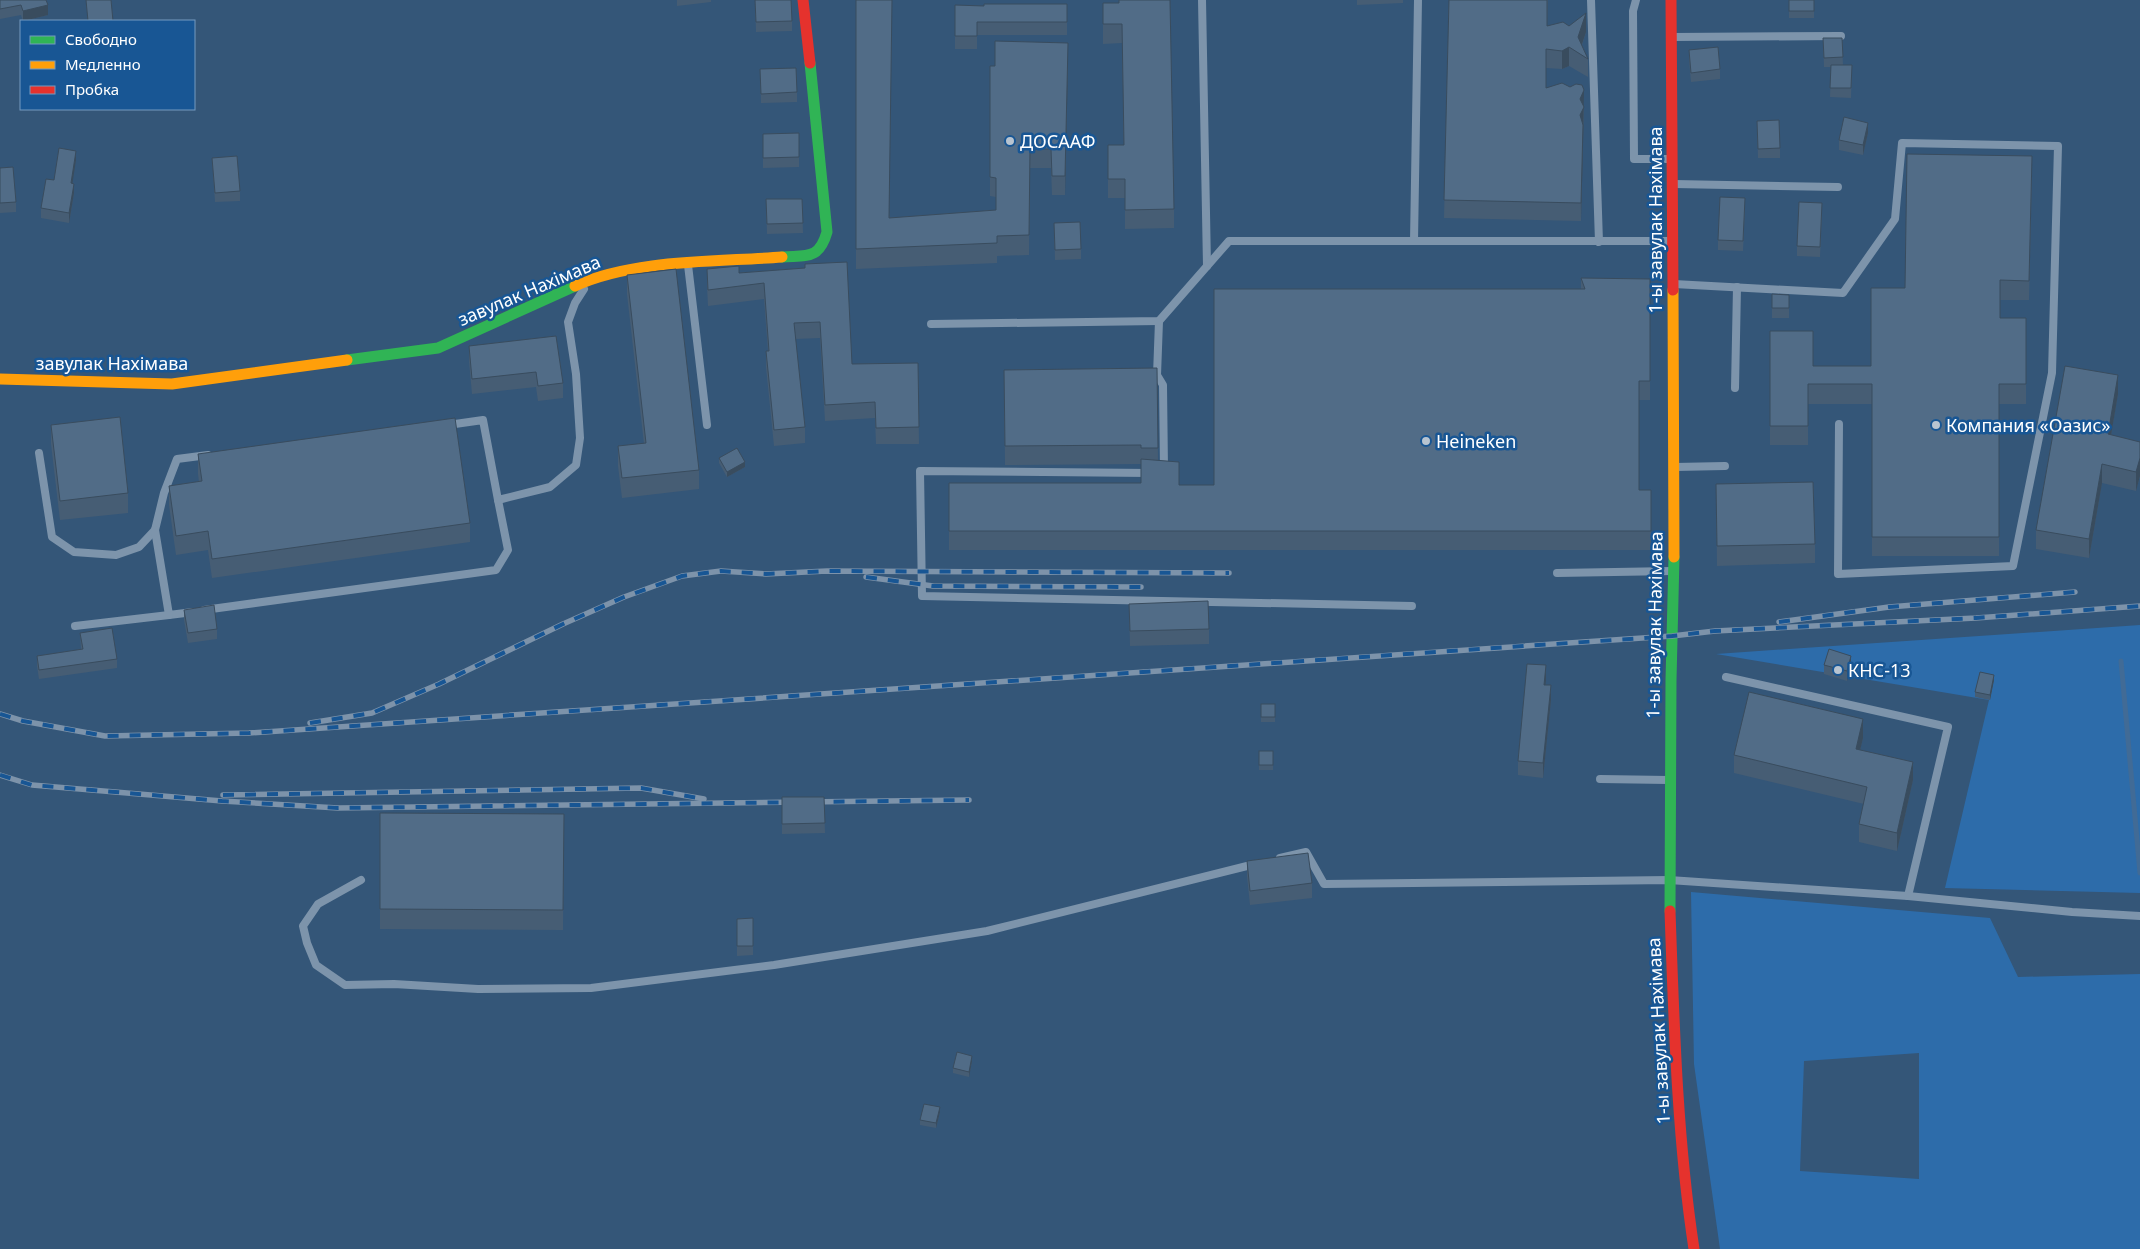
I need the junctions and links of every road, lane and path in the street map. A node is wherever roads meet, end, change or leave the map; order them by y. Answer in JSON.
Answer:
{"nodes":[{"id":1,"x":803,"y":0,"type":"edge"},
{"id":2,"x":1202,"y":0,"type":"edge"},
{"id":3,"x":1418,"y":0,"type":"edge"},
{"id":4,"x":1591,"y":0,"type":"edge"},
{"id":5,"x":1636,"y":0,"type":"edge"},
{"id":6,"x":1671,"y":0,"type":"edge"},
{"id":7,"x":1841,"y":36,"type":"edge"},
{"id":8,"x":1671,"y":37,"type":"junction"},
{"id":9,"x":1672,"y":159,"type":"junction"},
{"id":10,"x":1672,"y":184,"type":"junction"},
{"id":11,"x":1838,"y":187,"type":"dead end"},
{"id":12,"x":1672,"y":241,"type":"junction"},
{"id":13,"x":1414,"y":242,"type":"junction"},
{"id":14,"x":1599,"y":242,"type":"junction"},
{"id":15,"x":688,"y":263,"type":"junction"},
{"id":16,"x":1207,"y":266,"type":"junction"},
{"id":17,"x":588,"y":280,"type":"junction"},
{"id":18,"x":1672,"y":284,"type":"junction"},
{"id":19,"x":1738,"y":287,"type":"junction"},
{"id":20,"x":1158,"y":321,"type":"junction"},
{"id":21,"x":931,"y":324,"type":"dead end"},
{"id":22,"x":0,"y":379,"type":"edge"},
{"id":23,"x":1734,"y":388,"type":"dead end"},
{"id":24,"x":1839,"y":424,"type":"dead end"},
{"id":25,"x":444,"y":425,"type":"edge"},
{"id":26,"x":707,"y":425,"type":"dead end"},
{"id":27,"x":39,"y":453,"type":"dead end"},
{"id":28,"x":216,"y":454,"type":"edge"},
{"id":29,"x":1725,"y":466,"type":"dead end"},
{"id":30,"x":1674,"y":467,"type":"junction"},
{"id":31,"x":498,"y":500,"type":"junction"},
{"id":32,"x":155,"y":530,"type":"junction"},
{"id":33,"x":1674,"y":571,"type":"junction"},
{"id":34,"x":1557,"y":573,"type":"dead end"},
{"id":35,"x":1412,"y":606,"type":"dead end"},
{"id":36,"x":169,"y":615,"type":"junction"},
{"id":37,"x":75,"y":626,"type":"dead end"},
{"id":38,"x":1726,"y":677,"type":"dead end"},
{"id":39,"x":1600,"y":779,"type":"dead end"},
{"id":40,"x":1670,"y":780,"type":"junction"},
{"id":41,"x":361,"y":880,"type":"dead end"},
{"id":42,"x":1669,"y":880,"type":"junction"},
{"id":43,"x":1908,"y":896,"type":"junction"},
{"id":44,"x":2140,"y":916,"type":"edge"},
{"id":45,"x":1694,"y":1249,"type":"edge"}],
"edges":[{"from":1,"to":15,"type":"street","name":"завулак Нахімава"},
{"from":2,"to":16,"type":"lane"},
{"from":3,"to":13,"type":"lane"},
{"from":4,"to":14,"type":"lane"},
{"from":5,"to":9,"type":"lane"},
{"from":6,"to":8,"type":"street","name":"1-ы завулак Нахімава"},
{"from":7,"to":8,"type":"lane"},
{"from":8,"to":9,"type":"street","name":"1-ы завулак Нахімава"},
{"from":9,"to":10,"type":"street","name":"1-ы завулак Нахімава"},
{"from":10,"to":11,"type":"lane"},
{"from":10,"to":12,"type":"street","name":"1-ы завулак Нахімава"},
{"from":12,"to":14,"type":"lane"},
{"from":12,"to":18,"type":"street","name":"1-ы завулак Нахімава"},
{"from":13,"to":14,"type":"lane"},
{"from":13,"to":16,"type":"lane"},
{"from":15,"to":17,"type":"street","name":"завулак Нахімава"},
{"from":15,"to":26,"type":"lane"},
{"from":16,"to":20,"type":"lane"},
{"from":17,"to":22,"type":"street","name":"завулак Нахімава"},
{"from":17,"to":31,"type":"lane"},
{"from":18,"to":19,"type":"lane"},
{"from":18,"to":30,"type":"street","name":"1-ы завулак Нахімава"},
{"from":19,"to":23,"type":"lane"},
{"from":19,"to":24,"type":"lane"},
{"from":20,"to":21,"type":"lane"},
{"from":20,"to":35,"type":"lane"},
{"from":25,"to":31,"type":"lane"},
{"from":27,"to":32,"type":"lane"},
{"from":28,"to":32,"type":"lane"},
{"from":29,"to":30,"type":"lane"},
{"from":30,"to":33,"type":"street","name":"1-ы завулак Нахімава"},
{"from":31,"to":36,"type":"lane"},
{"from":32,"to":36,"type":"lane"},
{"from":33,"to":34,"type":"lane"},
{"from":33,"to":40,"type":"street","name":"1-ы завулак Нахімава"},
{"from":36,"to":37,"type":"lane"},
{"from":38,"to":43,"type":"lane"},
{"from":39,"to":40,"type":"lane"},
{"from":40,"to":42,"type":"street","name":"1-ы завулак Нахімава"},
{"from":41,"to":42,"type":"lane"},
{"from":42,"to":43,"type":"lane"},
{"from":42,"to":45,"type":"street","name":"1-ы завулак Нахімава"},
{"from":43,"to":44,"type":"lane"}]}
